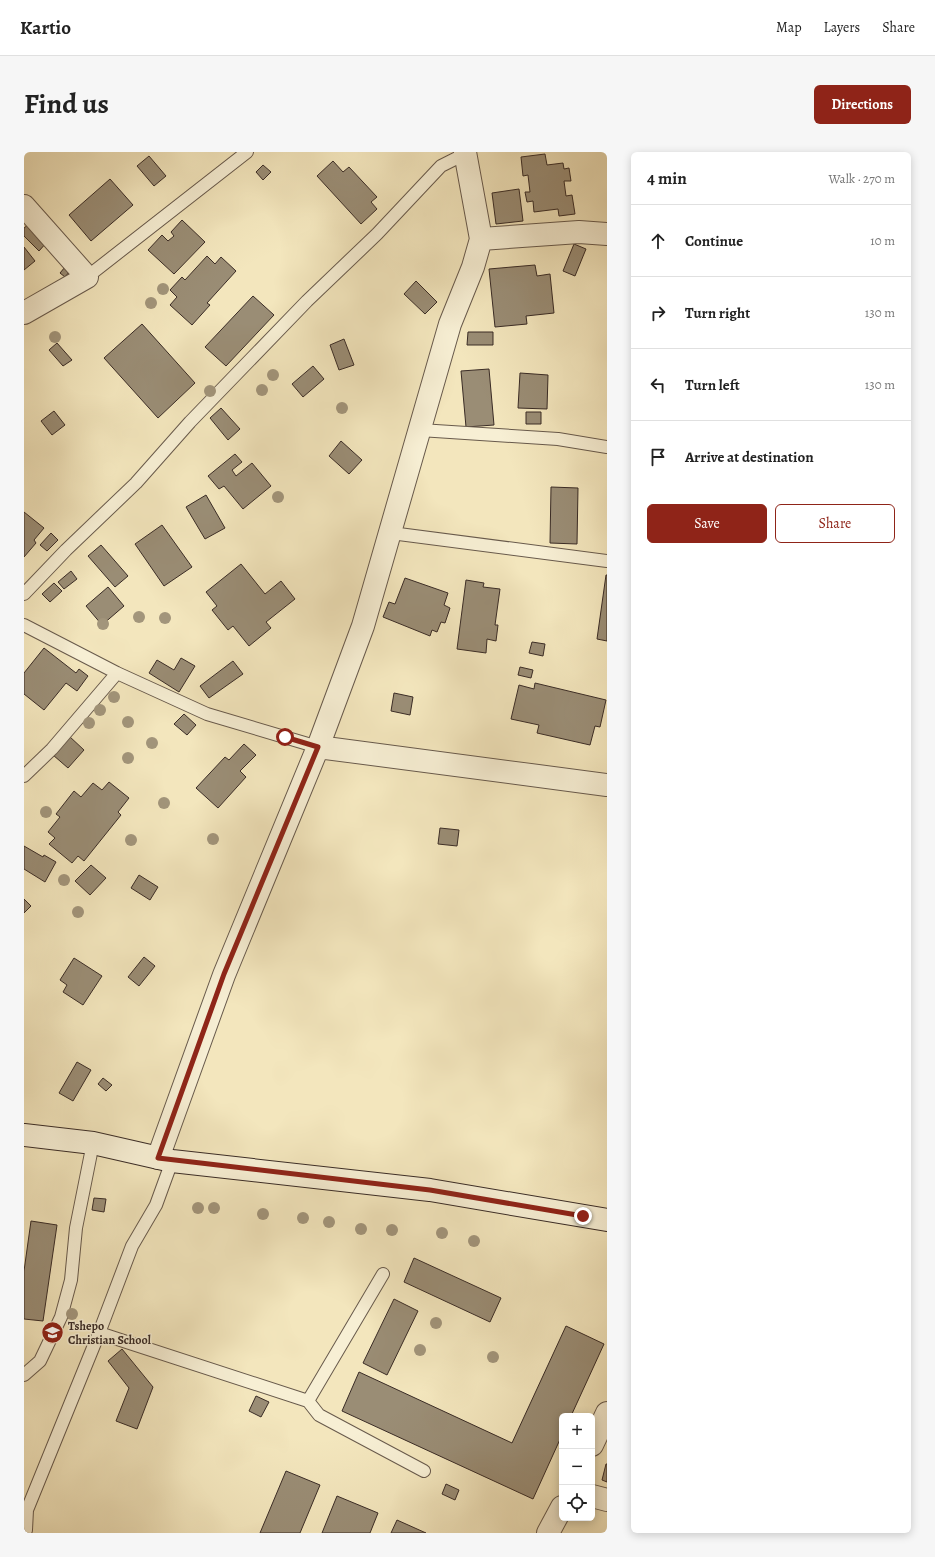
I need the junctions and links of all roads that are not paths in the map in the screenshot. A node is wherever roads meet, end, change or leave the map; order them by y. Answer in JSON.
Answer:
{"nodes":[{"id":1,"x":247,"y":152,"type":"edge"},
{"id":2,"x":465,"y":153,"type":"edge"},
{"id":3,"x":24,"y":206,"type":"edge"},
{"id":4,"x":607,"y":234,"type":"edge"},
{"id":5,"x":481,"y":239,"type":"junction"},
{"id":6,"x":87,"y":277,"type":"junction"},
{"id":7,"x":24,"y":313,"type":"edge"},
{"id":8,"x":420,"y":430,"type":"junction"},
{"id":9,"x":607,"y":447,"type":"edge"},
{"id":10,"x":391,"y":534,"type":"junction"},
{"id":11,"x":607,"y":561,"type":"edge"},
{"id":12,"x":24,"y":594,"type":"edge"},
{"id":13,"x":24,"y":625,"type":"edge"},
{"id":14,"x":117,"y":673,"type":"junction"},
{"id":15,"x":318,"y":747,"type":"junction"},
{"id":16,"x":24,"y":776,"type":"edge"},
{"id":17,"x":607,"y":785,"type":"edge"},
{"id":18,"x":24,"y":1135,"type":"edge"},
{"id":19,"x":93,"y":1143,"type":"junction"},
{"id":20,"x":165,"y":1159,"type":"junction"},
{"id":21,"x":607,"y":1220,"type":"edge"},
{"id":22,"x":383,"y":1274,"type":"dead end"},
{"id":23,"x":99,"y":1333,"type":"junction"},
{"id":24,"x":24,"y":1375,"type":"edge"},
{"id":25,"x":308,"y":1400,"type":"junction"},
{"id":26,"x":607,"y":1413,"type":"edge"},
{"id":27,"x":595,"y":1439,"type":"edge"},
{"id":28,"x":424,"y":1471,"type":"dead end"},
{"id":29,"x":595,"y":1497,"type":"edge"},
{"id":30,"x":607,"y":1500,"type":"edge"},
{"id":31,"x":559,"y":1513,"type":"edge"},
{"id":32,"x":26,"y":1530,"type":"dead end"},
{"id":33,"x":548,"y":1533,"type":"edge"}],
"edges":[{"from":1,"to":6,"type":"lane"},
{"from":2,"to":5,"type":"street"},
{"from":2,"to":12,"type":"lane"},
{"from":3,"to":6,"type":"street"},
{"from":4,"to":5,"type":"street"},
{"from":5,"to":8,"type":"street"},
{"from":6,"to":7,"type":"street"},
{"from":8,"to":9,"type":"lane"},
{"from":8,"to":10,"type":"street"},
{"from":10,"to":11,"type":"lane"},
{"from":10,"to":15,"type":"street"},
{"from":13,"to":14,"type":"lane"},
{"from":14,"to":15,"type":"lane"},
{"from":14,"to":16,"type":"lane"},
{"from":15,"to":17,"type":"street"},
{"from":15,"to":20,"type":"street"},
{"from":18,"to":19,"type":"street"},
{"from":19,"to":20,"type":"street"},
{"from":19,"to":24,"type":"lane"},
{"from":20,"to":21,"type":"street"},
{"from":20,"to":23,"type":"lane"},
{"from":22,"to":25,"type":"lane"},
{"from":23,"to":25,"type":"lane"},
{"from":23,"to":32,"type":"lane"},
{"from":25,"to":28,"type":"lane"},
{"from":26,"to":27,"type":"street"},
{"from":29,"to":30,"type":"street"},
{"from":31,"to":33,"type":"street"}]}
